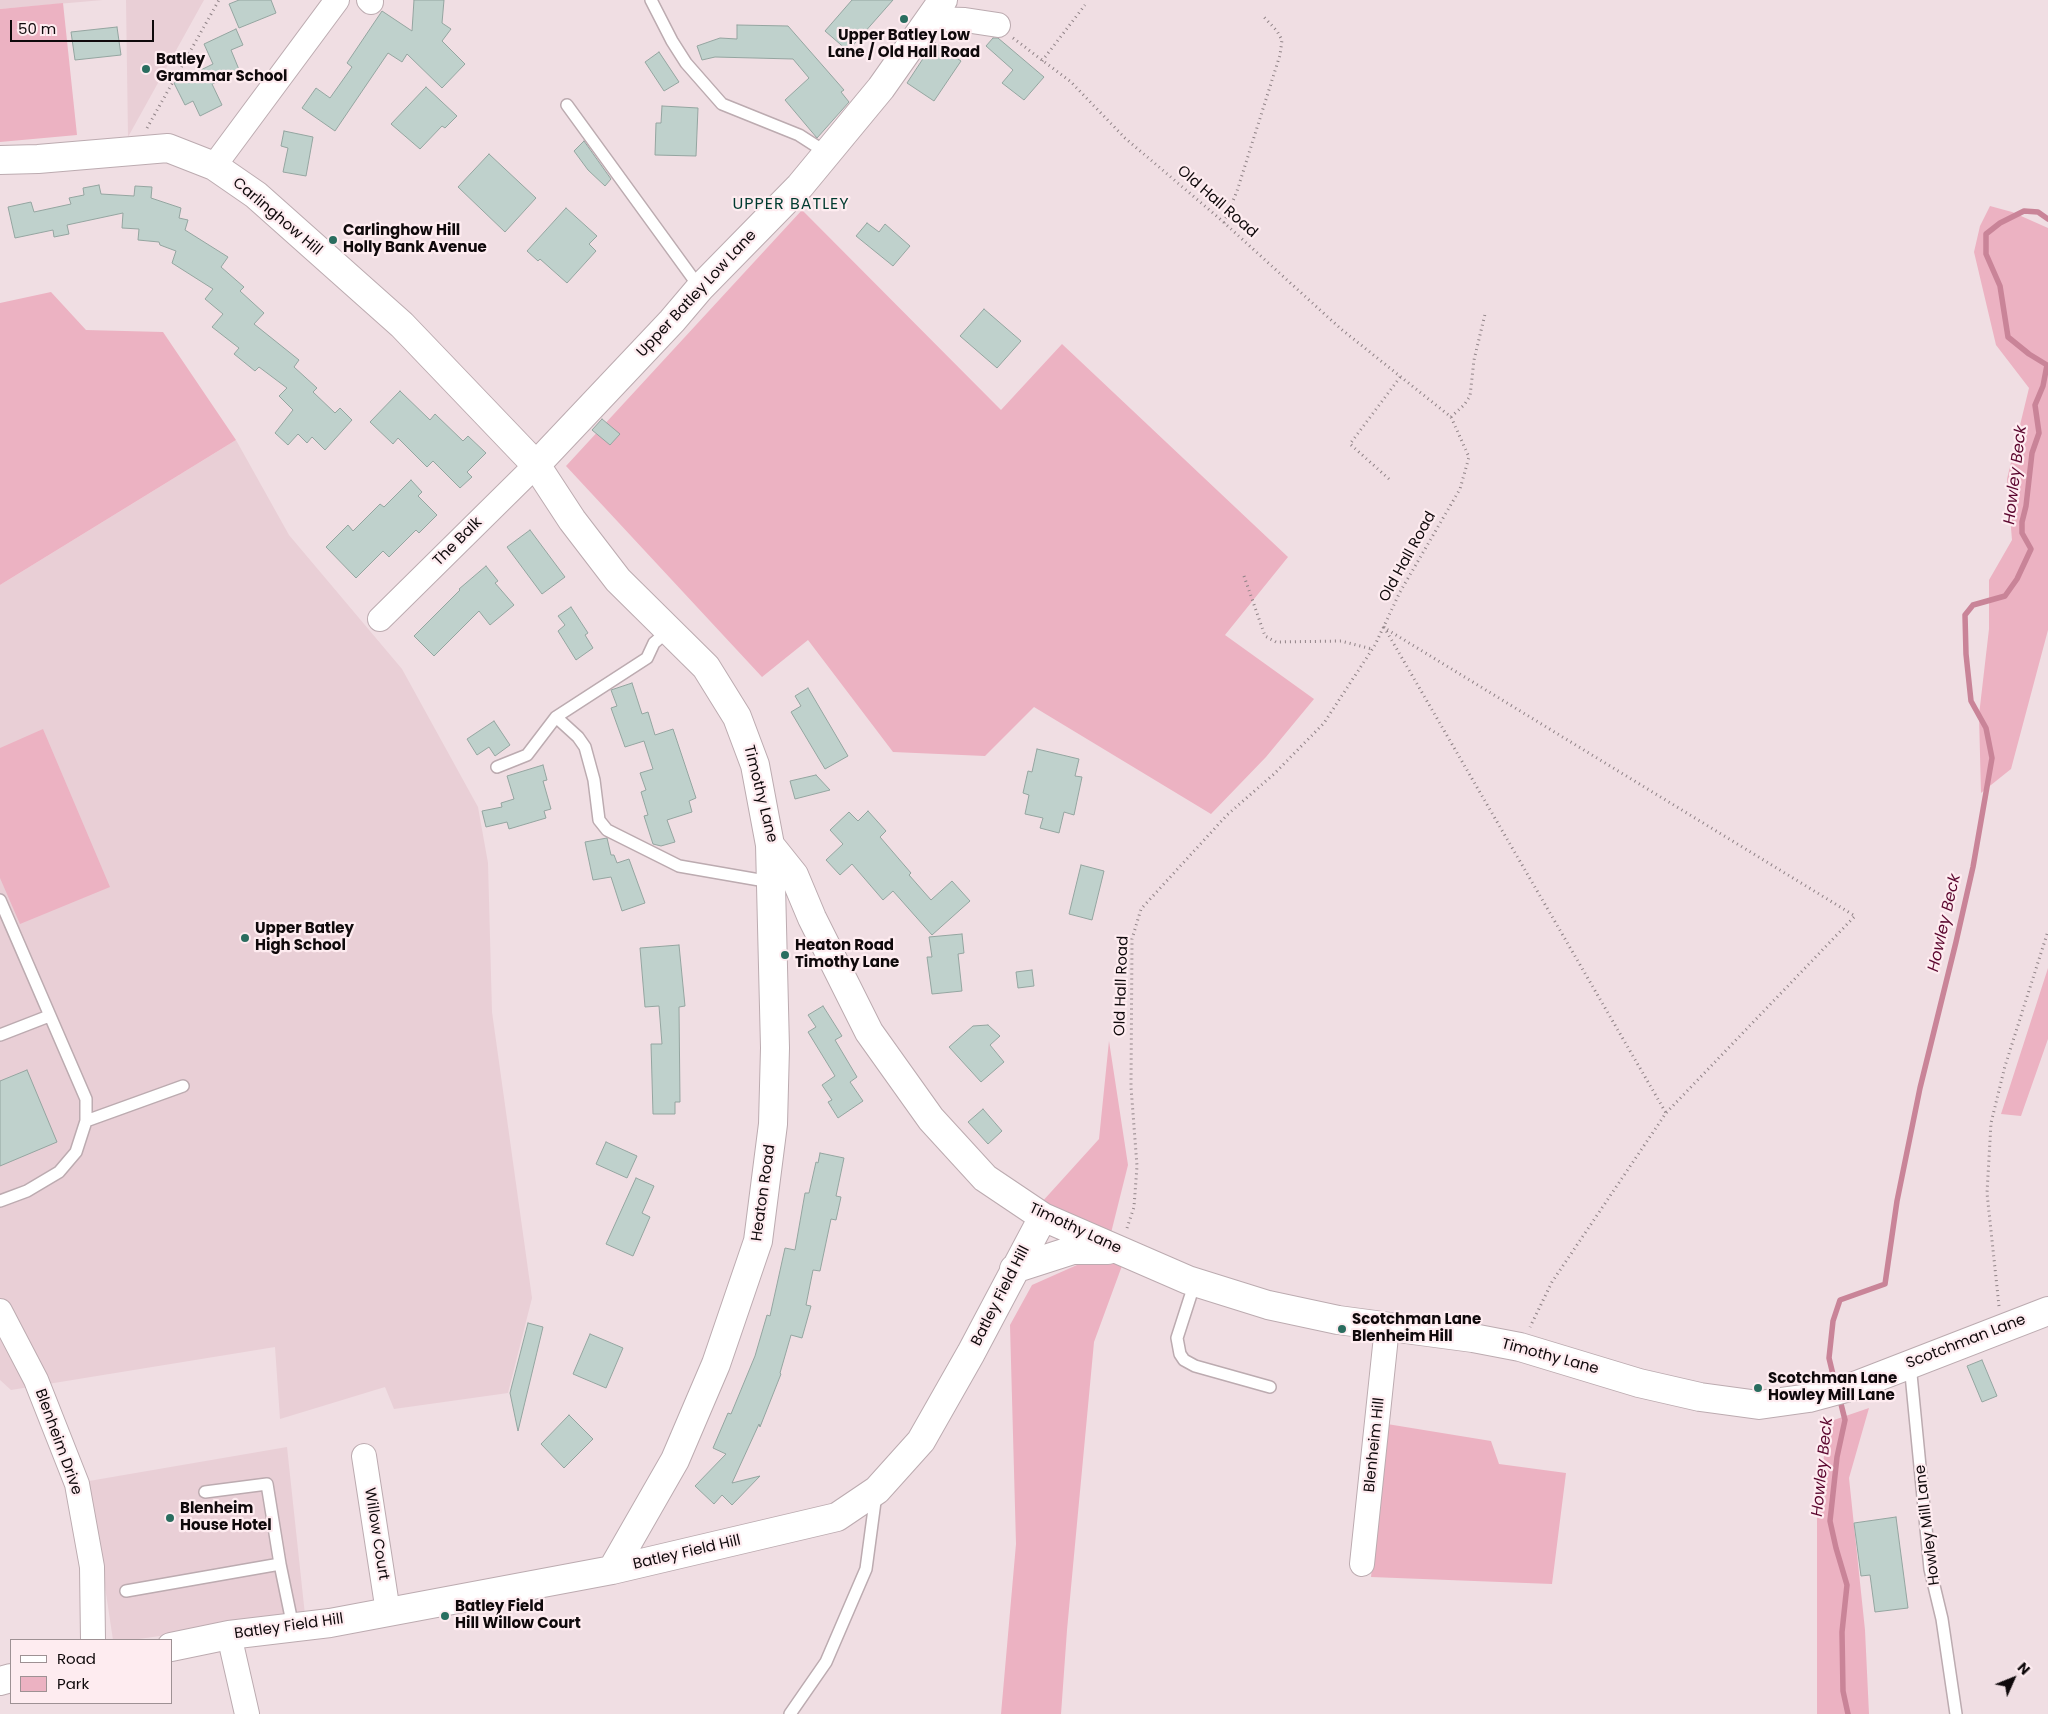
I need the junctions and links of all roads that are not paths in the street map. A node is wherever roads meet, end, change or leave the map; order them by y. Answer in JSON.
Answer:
{"nodes":[{"id":1,"x":337,"y":0,"type":"edge"},
{"id":2,"x":651,"y":0,"type":"edge"},
{"id":3,"x":936,"y":10,"type":"edge"},
{"id":4,"x":998,"y":25,"type":"road end"},
{"id":5,"x":567,"y":105,"type":"dead end"},
{"id":6,"x":827,"y":153,"type":"junction"},
{"id":7,"x":0,"y":160,"type":"edge"},
{"id":8,"x":214,"y":166,"type":"junction"},
{"id":9,"x":700,"y":288,"type":"junction"},
{"id":10,"x":536,"y":465,"type":"junction"},
{"id":11,"x":380,"y":619,"type":"dead end"},
{"id":12,"x":669,"y":630,"type":"junction"},
{"id":13,"x":556,"y":717,"type":"junction"},
{"id":14,"x":497,"y":767,"type":"dead end"},
{"id":15,"x":770,"y":845,"type":"junction"},
{"id":16,"x":771,"y":882,"type":"junction"},
{"id":17,"x":0,"y":900,"type":"edge"},
{"id":18,"x":49,"y":1016,"type":"junction"},
{"id":19,"x":0,"y":1035,"type":"edge"},
{"id":20,"x":182,"y":1086,"type":"dead end"},
{"id":21,"x":86,"y":1121,"type":"junction"},
{"id":22,"x":0,"y":1201,"type":"edge"},
{"id":23,"x":1043,"y":1217,"type":"junction"},
{"id":24,"x":1119,"y":1250,"type":"junction"},
{"id":25,"x":1014,"y":1269,"type":"junction"},
{"id":26,"x":1195,"y":1282,"type":"junction"},
{"id":27,"x":0,"y":1311,"type":"edge"},
{"id":28,"x":2048,"y":1311,"type":"edge"},
{"id":29,"x":1387,"y":1327,"type":"junction"},
{"id":30,"x":1910,"y":1364,"type":"junction"},
{"id":31,"x":1856,"y":1385,"type":"joint"},
{"id":32,"x":1270,"y":1387,"type":"dead end"},
{"id":33,"x":364,"y":1456,"type":"dead end"},
{"id":34,"x":877,"y":1490,"type":"junction"},
{"id":35,"x":205,"y":1492,"type":"dead end"},
{"id":36,"x":280,"y":1564,"type":"junction"},
{"id":37,"x":1362,"y":1564,"type":"dead end"},
{"id":38,"x":612,"y":1570,"type":"junction"},
{"id":39,"x":126,"y":1591,"type":"dead end"},
{"id":40,"x":388,"y":1612,"type":"junction"},
{"id":41,"x":293,"y":1627,"type":"junction"},
{"id":42,"x":229,"y":1636,"type":"junction"},
{"id":43,"x":93,"y":1639,"type":"edge"},
{"id":44,"x":172,"y":1647,"type":"edge"},
{"id":45,"x":248,"y":1714,"type":"edge"},
{"id":46,"x":790,"y":1714,"type":"edge"},
{"id":47,"x":1956,"y":1714,"type":"edge"}],
"edges":[{"from":1,"to":8,"type":"street"},
{"from":2,"to":6,"type":"lane"},
{"from":3,"to":4,"type":"street"},
{"from":3,"to":6,"type":"street","name":"Upper Batley Low Lane"},
{"from":5,"to":9,"type":"lane"},
{"from":6,"to":9,"type":"street","name":"Upper Batley Low Lane"},
{"from":7,"to":8,"type":"street","name":"Carlinghow Hill"},
{"from":8,"to":10,"type":"street","name":"Carlinghow Hill"},
{"from":9,"to":10,"type":"street","name":"Upper Batley Low Lane"},
{"from":10,"to":11,"type":"street","name":"The Balk"},
{"from":10,"to":12,"type":"street","name":"Timothy Lane"},
{"from":12,"to":13,"type":"lane"},
{"from":12,"to":15,"type":"street","name":"Timothy Lane"},
{"from":13,"to":14,"type":"lane"},
{"from":13,"to":16,"type":"lane"},
{"from":15,"to":16,"type":"street","name":"Heaton Road"},
{"from":15,"to":23,"type":"street","name":"Timothy Lane"},
{"from":16,"to":38,"type":"street","name":"Heaton Road"},
{"from":17,"to":18,"type":"lane"},
{"from":18,"to":19,"type":"lane"},
{"from":18,"to":21,"type":"lane"},
{"from":20,"to":21,"type":"lane"},
{"from":21,"to":22,"type":"lane"},
{"from":23,"to":24,"type":"street","name":"Timothy Lane"},
{"from":23,"to":25,"type":"street","name":"Batley Field Hill"},
{"from":24,"to":25,"type":"street"},
{"from":24,"to":26,"type":"street","name":"Timothy Lane"},
{"from":25,"to":34,"type":"street","name":"Batley Field Hill"},
{"from":26,"to":29,"type":"street","name":"Timothy Lane"},
{"from":26,"to":32,"type":"lane"},
{"from":27,"to":43,"type":"street","name":"Blenheim Drive"},
{"from":28,"to":30,"type":"street","name":"Scotchman Lane"},
{"from":29,"to":31,"type":"street","name":"Timothy Lane"},
{"from":29,"to":37,"type":"street","name":"Blenheim Hill"},
{"from":30,"to":31,"type":"street","name":"Scotchman Lane"},
{"from":30,"to":47,"type":"lane","name":"Howley Mill Lane"},
{"from":33,"to":40,"type":"street","name":"Willow Court"},
{"from":34,"to":38,"type":"street","name":"Batley Field Hill"},
{"from":34,"to":46,"type":"lane"},
{"from":35,"to":36,"type":"lane"},
{"from":36,"to":39,"type":"lane"},
{"from":36,"to":41,"type":"lane"},
{"from":38,"to":40,"type":"street","name":"Batley Field Hill"},
{"from":40,"to":41,"type":"street","name":"Batley Field Hill"},
{"from":41,"to":42,"type":"street","name":"Batley Field Hill"},
{"from":42,"to":44,"type":"street","name":"Batley Field Hill"},
{"from":42,"to":45,"type":"street"}]}
